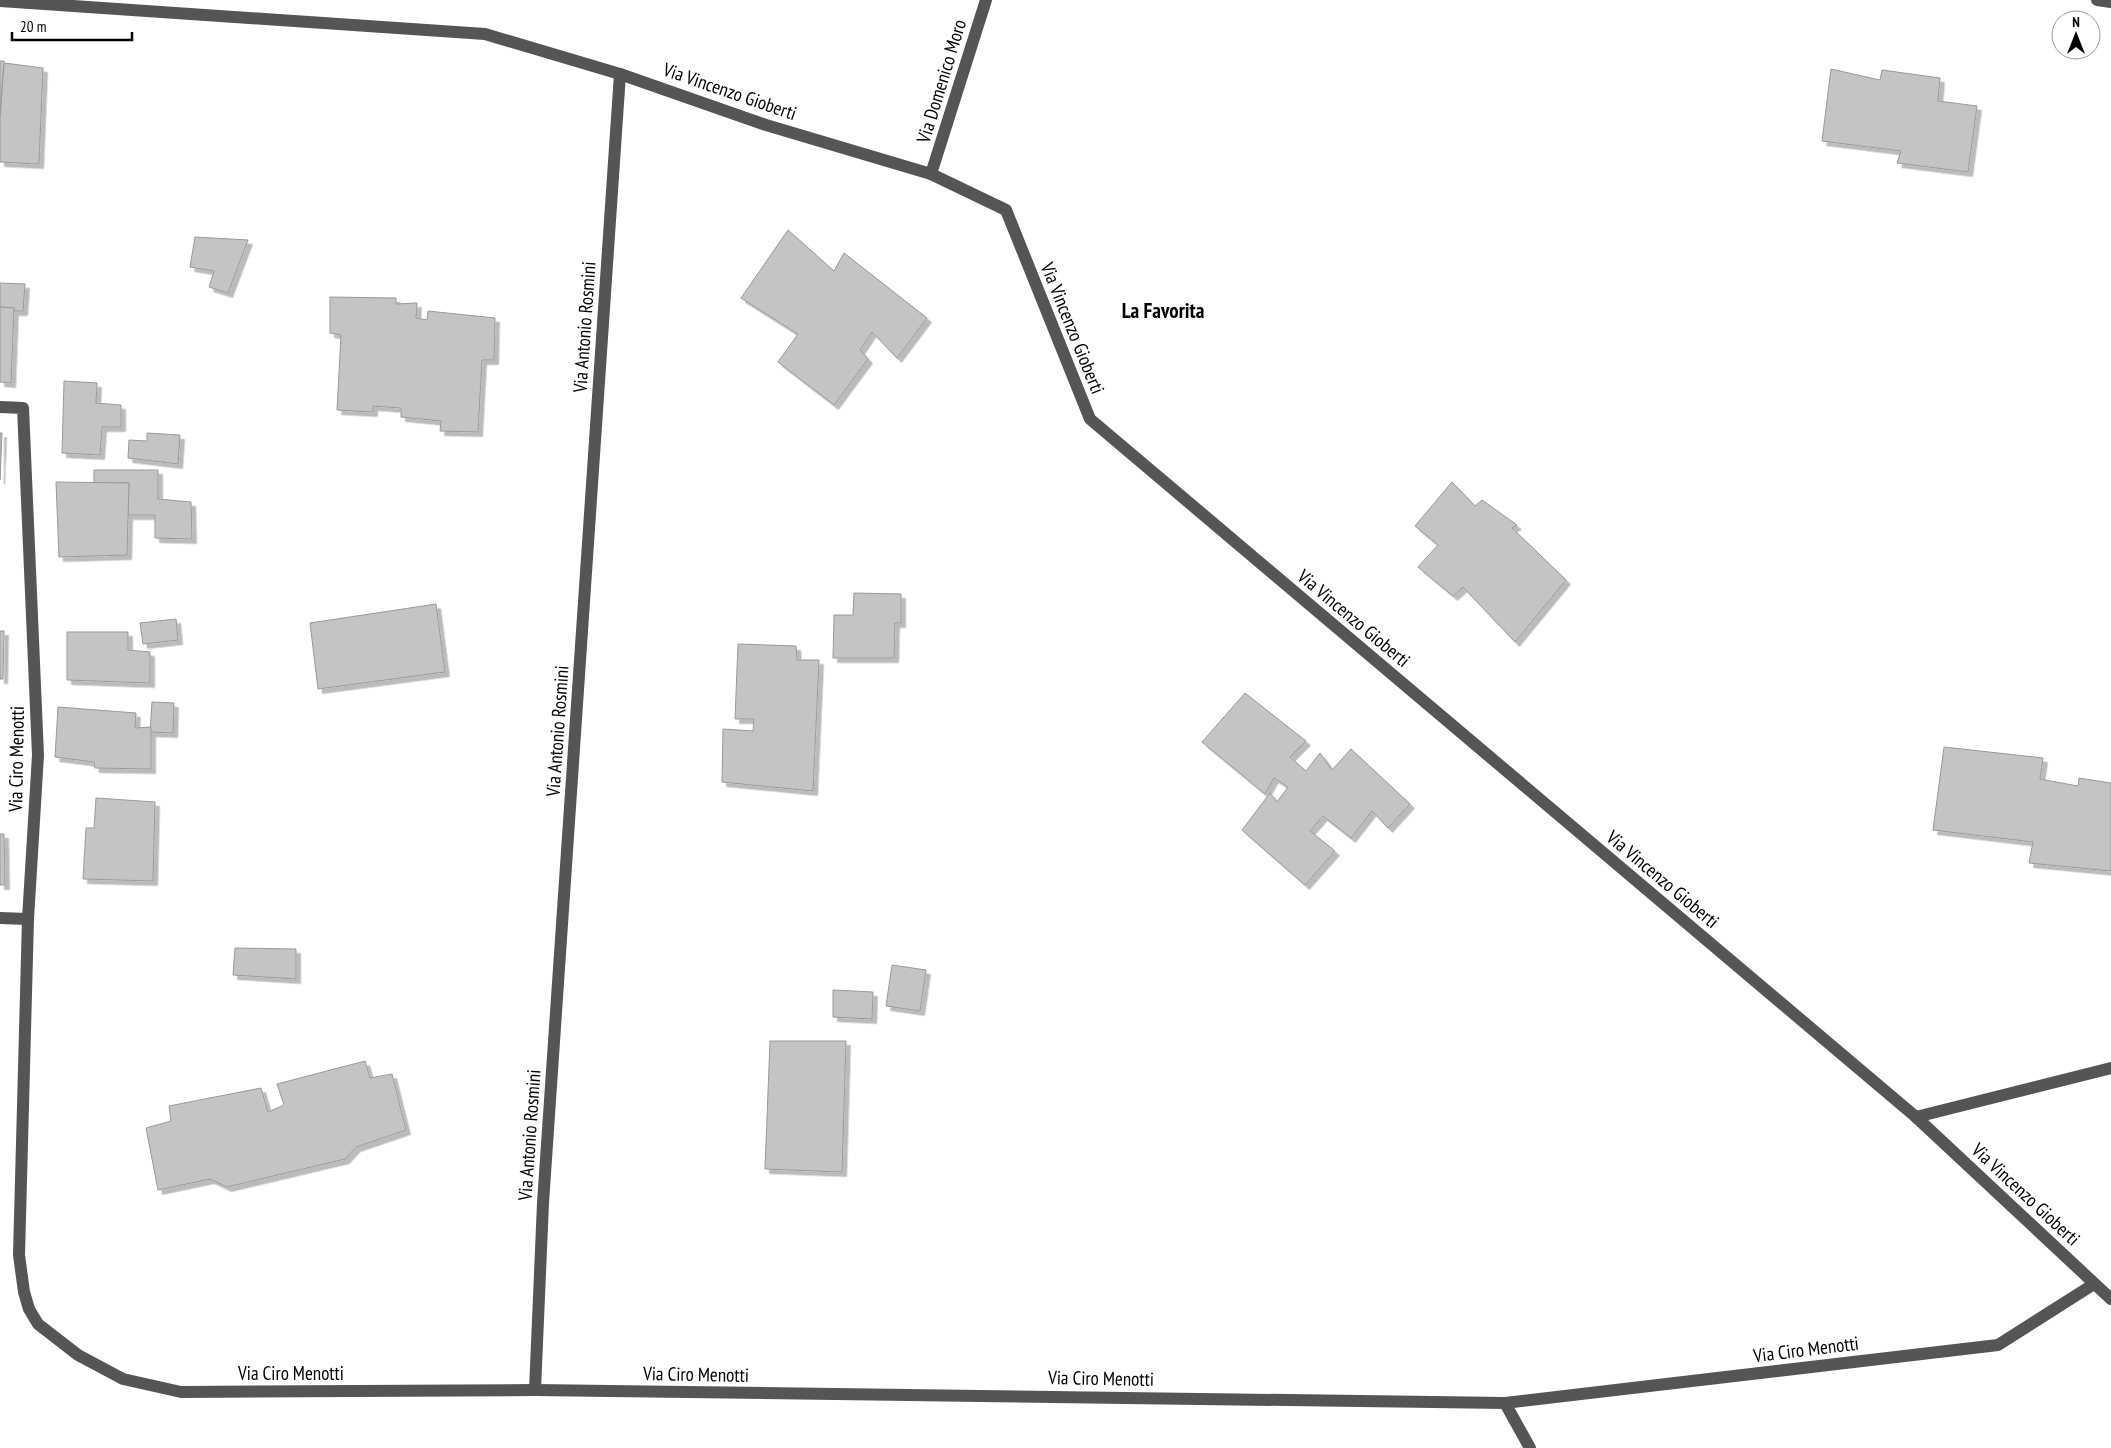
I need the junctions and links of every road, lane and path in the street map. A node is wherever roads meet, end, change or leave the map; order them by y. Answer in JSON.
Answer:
{"nodes":[{"id":1,"x":986,"y":0,"type":"edge"},
{"id":2,"x":2097,"y":0,"type":"edge"},
{"id":3,"x":0,"y":1,"type":"edge"},
{"id":4,"x":2111,"y":2,"type":"edge"},
{"id":5,"x":620,"y":74,"type":"junction"},
{"id":6,"x":932,"y":174,"type":"junction"},
{"id":7,"x":0,"y":407,"type":"edge"},
{"id":8,"x":0,"y":918,"type":"edge"},
{"id":9,"x":28,"y":918,"type":"junction"},
{"id":10,"x":2111,"y":1068,"type":"edge"},
{"id":11,"x":1916,"y":1117,"type":"junction"},
{"id":12,"x":2094,"y":1284,"type":"junction"},
{"id":13,"x":2111,"y":1299,"type":"edge"},
{"id":14,"x":535,"y":1390,"type":"junction"},
{"id":15,"x":1505,"y":1403,"type":"junction"},
{"id":16,"x":1530,"y":1448,"type":"edge"}],
"edges":[{"from":1,"to":6,"type":"street","name":"Via Domenico Moro"},
{"from":2,"to":4,"type":"street"},
{"from":3,"to":5,"type":"street","name":"Via Vincenzo Gioberti"},
{"from":5,"to":6,"type":"street","name":"Via Vincenzo Gioberti"},
{"from":5,"to":14,"type":"street","name":"Via Antonio Rosmini"},
{"from":6,"to":11,"type":"street","name":"Via Vincenzo Gioberti"},
{"from":7,"to":9,"type":"street","name":"Via Ciro Menotti"},
{"from":8,"to":9,"type":"street"},
{"from":9,"to":14,"type":"street","name":"Via Ciro Menotti"},
{"from":10,"to":11,"type":"street"},
{"from":11,"to":12,"type":"street","name":"Via Vincenzo Gioberti"},
{"from":12,"to":13,"type":"street","name":"Via Vincenzo Gioberti"},
{"from":12,"to":15,"type":"street","name":"Via Ciro Menotti"},
{"from":14,"to":15,"type":"street","name":"Via Ciro Menotti"},
{"from":15,"to":16,"type":"street"}]}
